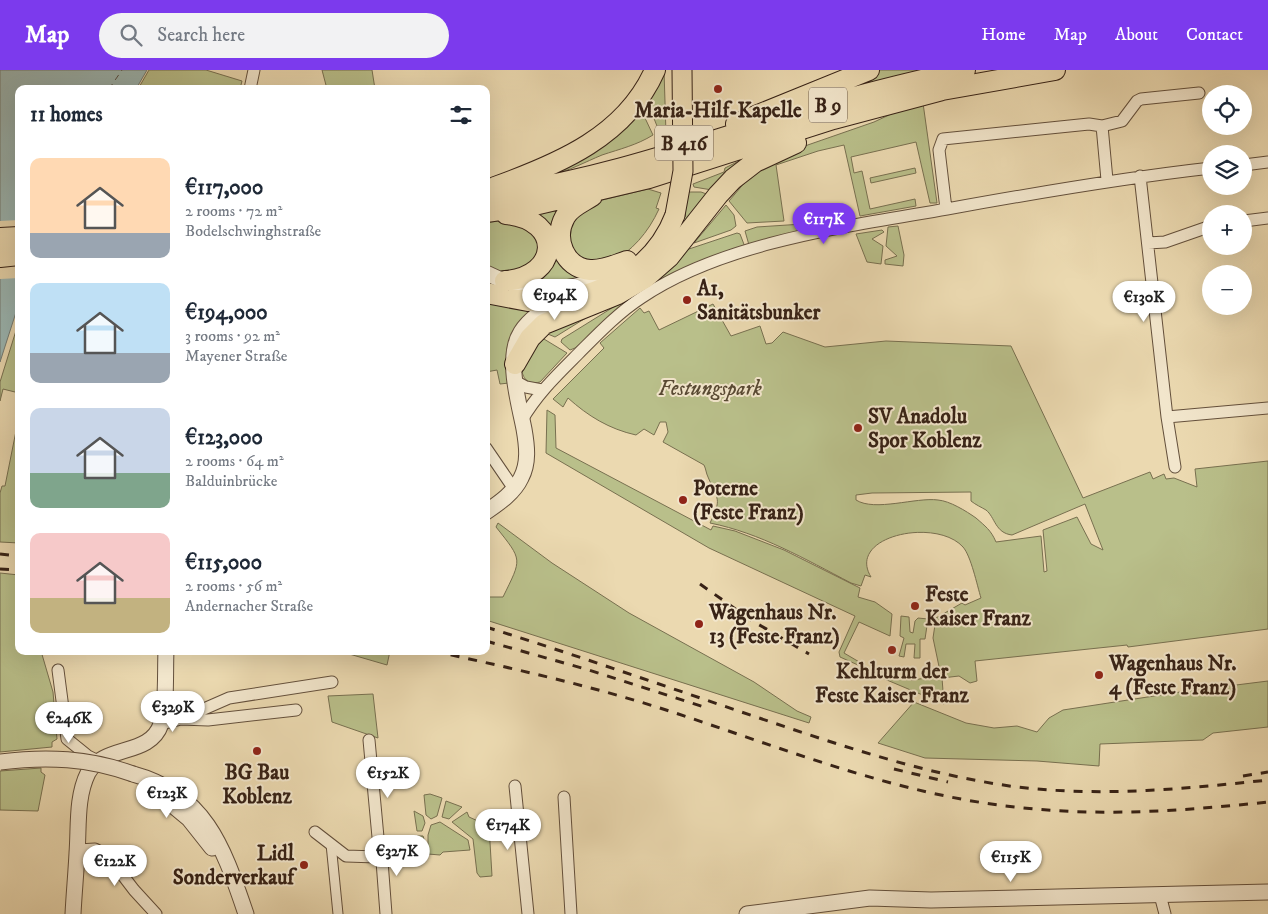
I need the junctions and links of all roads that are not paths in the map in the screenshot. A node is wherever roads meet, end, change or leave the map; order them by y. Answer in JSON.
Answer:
{"nodes":[{"id":1,"x":254,"y":70,"type":"edge"},
{"id":2,"x":655,"y":70,"type":"edge"},
{"id":3,"x":670,"y":70,"type":"edge"},
{"id":4,"x":682,"y":70,"type":"edge"},
{"id":5,"x":869,"y":70,"type":"edge"},
{"id":6,"x":965,"y":70,"type":"edge"},
{"id":7,"x":1055,"y":70,"type":"edge"},
{"id":8,"x":251,"y":85,"type":"edge"},
{"id":9,"x":1198,"y":93,"type":"dead end"},
{"id":10,"x":911,"y":98,"type":"junction"},
{"id":11,"x":1102,"y":126,"type":"junction"},
{"id":12,"x":696,"y":147,"type":"junction"},
{"id":13,"x":1268,"y":162,"type":"edge"},
{"id":14,"x":1252,"y":164,"type":"edge"},
{"id":15,"x":1202,"y":169,"type":"edge"},
{"id":16,"x":1140,"y":176,"type":"junction"},
{"id":17,"x":1107,"y":180,"type":"junction"},
{"id":18,"x":490,"y":189,"type":"edge"},
{"id":19,"x":605,"y":189,"type":"junction"},
{"id":20,"x":490,"y":206,"type":"edge"},
{"id":21,"x":490,"y":207,"type":"edge"},
{"id":22,"x":490,"y":208,"type":"edge"},
{"id":23,"x":946,"y":209,"type":"junction"},
{"id":24,"x":669,"y":213,"type":"junction"},
{"id":25,"x":1268,"y":218,"type":"edge"},
{"id":26,"x":1252,"y":220,"type":"edge"},
{"id":27,"x":1202,"y":229,"type":"edge"},
{"id":28,"x":15,"y":237,"type":"edge"},
{"id":29,"x":0,"y":238,"type":"edge"},
{"id":30,"x":1148,"y":243,"type":"junction"},
{"id":31,"x":15,"y":255,"type":"edge"},
{"id":32,"x":0,"y":257,"type":"edge"},
{"id":33,"x":627,"y":261,"type":"junction"},
{"id":34,"x":490,"y":275,"type":"edge"},
{"id":35,"x":505,"y":281,"type":"junction"},
{"id":36,"x":490,"y":294,"type":"edge"},
{"id":37,"x":559,"y":300,"type":"junction"},
{"id":38,"x":533,"y":328,"type":"junction"},
{"id":39,"x":515,"y":372,"type":"junction"},
{"id":40,"x":542,"y":390,"type":"junction"},
{"id":41,"x":1268,"y":408,"type":"edge"},
{"id":42,"x":1168,"y":417,"type":"junction"},
{"id":43,"x":522,"y":420,"type":"junction"},
{"id":44,"x":490,"y":454,"type":"edge"},
{"id":45,"x":1175,"y":467,"type":"dead end"},
{"id":46,"x":514,"y":489,"type":"junction"},
{"id":47,"x":490,"y":509,"type":"edge"},
{"id":48,"x":166,"y":655,"type":"edge"},
{"id":49,"x":58,"y":670,"type":"dead end"},
{"id":50,"x":332,"y":682,"type":"dead end"},
{"id":51,"x":296,"y":710,"type":"dead end"},
{"id":52,"x":181,"y":718,"type":"junction"},
{"id":53,"x":161,"y":724,"type":"junction"},
{"id":54,"x":369,"y":740,"type":"dead end"},
{"id":55,"x":98,"y":761,"type":"junction"},
{"id":56,"x":0,"y":762,"type":"edge"},
{"id":57,"x":515,"y":786,"type":"dead end"},
{"id":58,"x":564,"y":798,"type":"dead end"},
{"id":59,"x":205,"y":827,"type":"junction"},
{"id":60,"x":315,"y":832,"type":"dead end"},
{"id":61,"x":331,"y":844,"type":"junction"},
{"id":62,"x":78,"y":850,"type":"junction"},
{"id":63,"x":377,"y":857,"type":"junction"},
{"id":64,"x":1268,"y":892,"type":"edge"},
{"id":65,"x":1160,"y":895,"type":"junction"},
{"id":66,"x":753,"y":913,"type":"edge"},
{"id":67,"x":73,"y":914,"type":"edge"},
{"id":68,"x":156,"y":914,"type":"edge"},
{"id":69,"x":236,"y":914,"type":"edge"},
{"id":70,"x":246,"y":914,"type":"edge"},
{"id":71,"x":338,"y":914,"type":"edge"},
{"id":72,"x":386,"y":914,"type":"edge"},
{"id":73,"x":528,"y":914,"type":"edge"},
{"id":74,"x":571,"y":914,"type":"edge"},
{"id":75,"x":1164,"y":914,"type":"edge"}],
"edges":[{"from":1,"to":8,"type":"street"},
{"from":2,"to":18,"type":"highway"},
{"from":3,"to":24,"type":"main road","number":"B 416"},
{"from":4,"to":24,"type":"main road","number":"B 416","bridge":true},
{"from":5,"to":12,"type":"highway"},
{"from":6,"to":12,"type":"highway","number":"B 9"},
{"from":7,"to":10,"type":"highway","number":"B 9"},
{"from":9,"to":11,"type":"street"},
{"from":10,"to":19,"type":"highway","number":"B 9"},
{"from":10,"to":38,"type":"highway"},
{"from":11,"to":17,"type":"street"},
{"from":11,"to":23,"type":"street"},
{"from":12,"to":20,"type":"highway","number":"B 9"},
{"from":13,"to":14,"type":"street"},
{"from":15,"to":16,"type":"street"},
{"from":16,"to":17,"type":"street"},
{"from":16,"to":30,"type":"street"},
{"from":17,"to":23,"type":"street"},
{"from":19,"to":21,"type":"highway","number":"B 9"},
{"from":19,"to":33,"type":"highway"},
{"from":22,"to":35,"type":"highway"},
{"from":23,"to":40,"type":"street"},
{"from":24,"to":33,"type":"main road","number":"B 416"},
{"from":24,"to":37,"type":"main road","number":"B 416"},
{"from":25,"to":26,"type":"street"},
{"from":27,"to":30,"type":"street"},
{"from":28,"to":29,"type":"highway"},
{"from":30,"to":42,"type":"street"},
{"from":31,"to":32,"type":"highway"},
{"from":33,"to":35,"type":"street","number":"B 416"},
{"from":34,"to":35,"type":"street"},
{"from":36,"to":37,"type":"highway","number":"B 416"},
{"from":37,"to":38,"type":"street"},
{"from":38,"to":39,"type":"highway"},
{"from":39,"to":40,"type":"street"},
{"from":39,"to":43,"type":"street"},
{"from":40,"to":43,"type":"street"},
{"from":41,"to":42,"type":"street"},
{"from":42,"to":45,"type":"street"},
{"from":43,"to":46,"type":"street"},
{"from":44,"to":46,"type":"street"},
{"from":46,"to":47,"type":"street"},
{"from":48,"to":53,"type":"street"},
{"from":49,"to":55,"type":"street"},
{"from":50,"to":52,"type":"street"},
{"from":51,"to":52,"type":"street"},
{"from":52,"to":53,"type":"street"},
{"from":53,"to":55,"type":"street"},
{"from":54,"to":63,"type":"street"},
{"from":55,"to":62,"type":"street"},
{"from":56,"to":59,"type":"street","bridge":true},
{"from":57,"to":73,"type":"street"},
{"from":58,"to":74,"type":"street"},
{"from":59,"to":69,"type":"street"},
{"from":59,"to":70,"type":"street"},
{"from":60,"to":61,"type":"street"},
{"from":61,"to":63,"type":"street"},
{"from":61,"to":71,"type":"street"},
{"from":62,"to":67,"type":"street"},
{"from":62,"to":68,"type":"street"},
{"from":63,"to":72,"type":"street"},
{"from":64,"to":65,"type":"street"},
{"from":65,"to":66,"type":"street"},
{"from":65,"to":75,"type":"street"}]}
